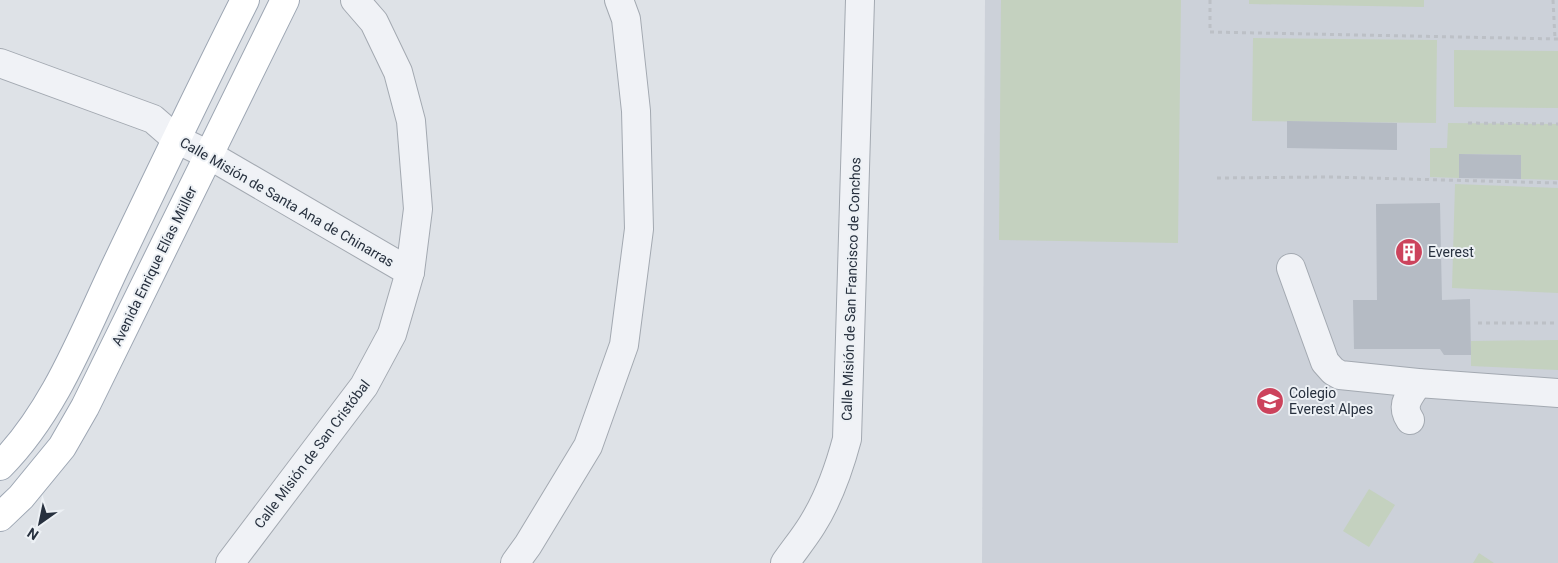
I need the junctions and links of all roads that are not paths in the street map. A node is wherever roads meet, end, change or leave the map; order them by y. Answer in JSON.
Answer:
{"nodes":[{"id":1,"x":245,"y":0,"type":"edge"},
{"id":2,"x":285,"y":0,"type":"edge"},
{"id":3,"x":355,"y":0,"type":"edge"},
{"id":4,"x":619,"y":0,"type":"edge"},
{"id":5,"x":860,"y":0,"type":"edge"},
{"id":6,"x":0,"y":63,"type":"edge"},
{"id":7,"x":176,"y":139,"type":"junction"},
{"id":8,"x":208,"y":156,"type":"junction"},
{"id":9,"x":1290,"y":268,"type":"dead end"},
{"id":10,"x":410,"y":272,"type":"junction"},
{"id":11,"x":1418,"y":383,"type":"junction"},
{"id":12,"x":1558,"y":393,"type":"edge"},
{"id":13,"x":1410,"y":420,"type":"dead end"},
{"id":14,"x":0,"y":466,"type":"edge"},
{"id":15,"x":0,"y":517,"type":"edge"},
{"id":16,"x":230,"y":563,"type":"edge"},
{"id":17,"x":515,"y":563,"type":"edge"},
{"id":18,"x":785,"y":563,"type":"edge"}],
"edges":[{"from":1,"to":7,"type":"main road"},
{"from":2,"to":8,"type":"main road","name":"Avenida Enrique Elías Müller"},
{"from":3,"to":10,"type":"street","name":"Calle Misión de San Cristóbal"},
{"from":4,"to":17,"type":"street"},
{"from":5,"to":18,"type":"street","name":"Calle Misión de San Francisco de Conchos"},
{"from":6,"to":7,"type":"street","name":"Calle Misión de Santa Ana de Chinarras"},
{"from":7,"to":8,"type":"street","name":"Calle Misión de Santa Ana de Chinarras"},
{"from":7,"to":14,"type":"main road"},
{"from":8,"to":10,"type":"street","name":"Calle Misión de Santa Ana de Chinarras"},
{"from":8,"to":15,"type":"main road","name":"Avenida Enrique Elías Müller"},
{"from":9,"to":11,"type":"street"},
{"from":10,"to":16,"type":"street","name":"Calle Misión de San Cristóbal"},
{"from":11,"to":12,"type":"street"},
{"from":11,"to":13,"type":"street"}]}
